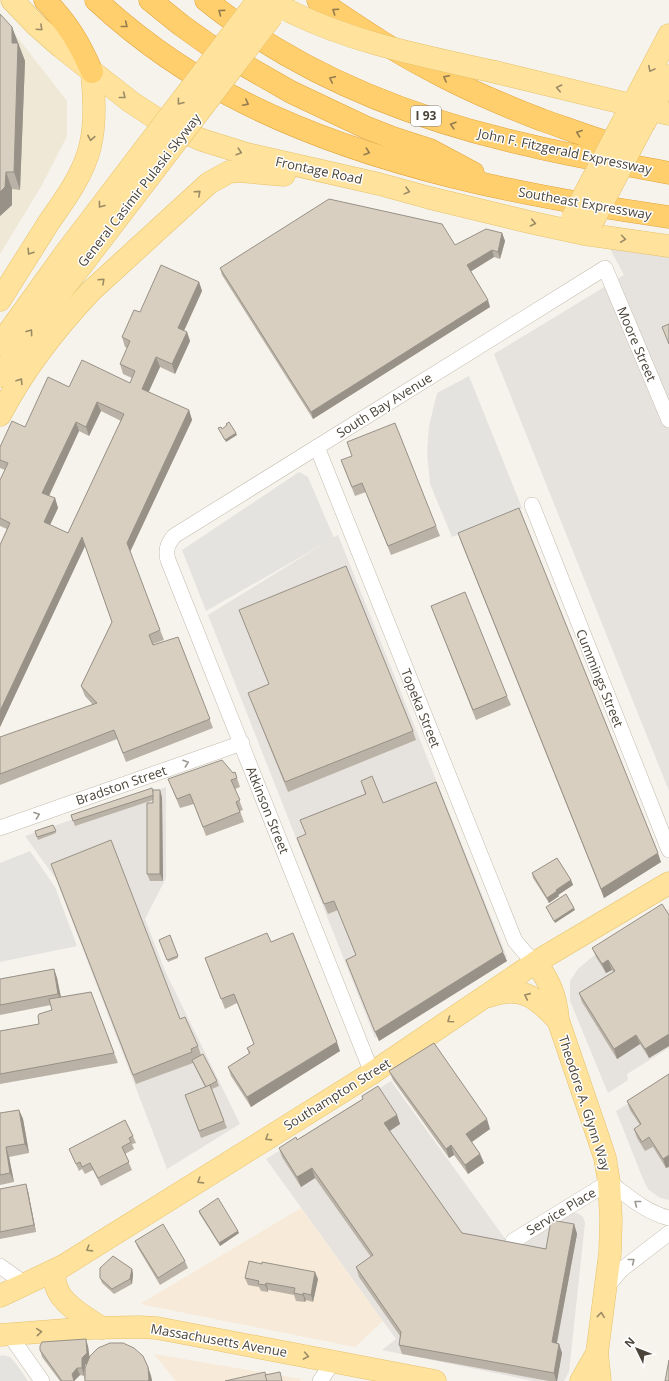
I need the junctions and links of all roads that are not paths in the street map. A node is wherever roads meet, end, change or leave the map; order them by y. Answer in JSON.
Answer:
{"nodes":[{"id":1,"x":12,"y":0,"type":"edge"},
{"id":2,"x":45,"y":0,"type":"edge"},
{"id":3,"x":96,"y":0,"type":"edge"},
{"id":4,"x":150,"y":0,"type":"edge"},
{"id":5,"x":206,"y":0,"type":"edge"},
{"id":6,"x":318,"y":0,"type":"edge"},
{"id":7,"x":271,"y":6,"type":"edge"},
{"id":8,"x":669,"y":35,"type":"edge"},
{"id":9,"x":92,"y":72,"type":"junction"},
{"id":10,"x":669,"y":76,"type":"edge"},
{"id":11,"x":644,"y":114,"type":"edge"},
{"id":12,"x":669,"y":164,"type":"edge"},
{"id":13,"x":669,"y":172,"type":"edge"},
{"id":14,"x":379,"y":184,"type":"junction"},
{"id":15,"x":500,"y":187,"type":"junction"},
{"id":16,"x":669,"y":217,"type":"edge"},
{"id":17,"x":579,"y":226,"type":"junction"},
{"id":18,"x":669,"y":246,"type":"edge"},
{"id":19,"x":72,"y":260,"type":"junction"},
{"id":20,"x":604,"y":268,"type":"joint"},
{"id":21,"x":0,"y":300,"type":"edge"},
{"id":22,"x":0,"y":344,"type":"edge"},
{"id":23,"x":0,"y":376,"type":"edge"},
{"id":24,"x":0,"y":415,"type":"edge"},
{"id":25,"x":669,"y":420,"type":"edge"},
{"id":26,"x":317,"y":447,"type":"junction"},
{"id":27,"x":532,"y":505,"type":"dead end"},
{"id":28,"x":167,"y":547,"type":"joint"},
{"id":29,"x":242,"y":743,"type":"junction"},
{"id":30,"x":0,"y":828,"type":"edge"},
{"id":31,"x":669,"y":850,"type":"edge"},
{"id":32,"x":669,"y":882,"type":"edge"},
{"id":33,"x":536,"y":962,"type":"junction"},
{"id":34,"x":482,"y":998,"type":"junction"},
{"id":35,"x":558,"y":1020,"type":"junction"},
{"id":36,"x":372,"y":1073,"type":"junction"},
{"id":37,"x":609,"y":1182,"type":"junction"},
{"id":38,"x":669,"y":1218,"type":"edge"},
{"id":39,"x":669,"y":1233,"type":"edge"},
{"id":40,"x":513,"y":1240,"type":"dead end"},
{"id":41,"x":0,"y":1266,"type":"edge"},
{"id":42,"x":55,"y":1271,"type":"junction"},
{"id":43,"x":25,"y":1284,"type":"junction"},
{"id":44,"x":605,"y":1288,"type":"junction"},
{"id":45,"x":0,"y":1290,"type":"edge"},
{"id":46,"x":0,"y":1296,"type":"edge"},
{"id":47,"x":102,"y":1328,"type":"junction"},
{"id":48,"x":4,"y":1335,"type":"edge"},
{"id":49,"x":597,"y":1353,"type":"junction"},
{"id":50,"x":334,"y":1361,"type":"junction"},
{"id":51,"x":42,"y":1381,"type":"edge"},
{"id":52,"x":320,"y":1381,"type":"edge"},
{"id":53,"x":435,"y":1381,"type":"edge"},
{"id":54,"x":580,"y":1381,"type":"edge"},
{"id":55,"x":600,"y":1381,"type":"edge"}],
"edges":[{"from":1,"to":9,"type":"main road","name":"Frontage Road","one_way":true},
{"from":2,"to":9,"type":"highway"},
{"from":3,"to":15,"type":"highway","one_way":true},
{"from":4,"to":15,"type":"highway"},
{"from":13,"to":5,"type":"highway","name":"John F. Fitzgerald Expressway","number":"I 93","one_way":true},
{"from":12,"to":6,"type":"highway","one_way":true},
{"from":11,"to":7,"type":"main road","one_way":true,"bridge":true},
{"from":7,"to":19,"type":"main road","name":"General Casimir Pulaski Skyway","bridge":true},
{"from":8,"to":11,"type":"main road","one_way":true},
{"from":9,"to":14,"type":"main road","name":"Frontage Road","one_way":true},
{"from":9,"to":21,"type":"main road","one_way":true},
{"from":10,"to":11,"type":"main road"},
{"from":11,"to":17,"type":"main road","bridge":true},
{"from":14,"to":17,"type":"main road","name":"Frontage Road","one_way":true},
{"from":24,"to":14,"type":"main road","one_way":true},
{"from":15,"to":16,"type":"highway","name":"Southeast Expressway"},
{"from":17,"to":18,"type":"main road","name":"Frontage Road","one_way":true},
{"from":19,"to":22,"type":"main road","name":"General Casimir Pulaski Skyway"},
{"from":23,"to":19,"type":"main road","name":"General Casimir Pulaski Skyway","one_way":true},
{"from":20,"to":25,"type":"street","name":"Moore Street"},
{"from":20,"to":26,"type":"street","name":"South Bay Avenue"},
{"from":26,"to":28,"type":"street","name":"South Bay Avenue"},
{"from":26,"to":33,"type":"street","name":"Topeka Street"},
{"from":27,"to":31,"type":"street","name":"Cummings Street"},
{"from":28,"to":29,"type":"street","name":"Atkinson Street"},
{"from":30,"to":29,"type":"street","name":"Bradston Street","one_way":true},
{"from":29,"to":36,"type":"street","name":"Atkinson Street"},
{"from":32,"to":33,"type":"main road","name":"Southampton Street"},
{"from":33,"to":34,"type":"main road","name":"Southampton Street"},
{"from":33,"to":35,"type":"main road","name":"Theodore A. Glynn Way"},
{"from":35,"to":34,"type":"main road","one_way":true},
{"from":34,"to":36,"type":"main road","name":"Southampton Street","one_way":true},
{"from":35,"to":37,"type":"main road","name":"Theodore A. Glynn Way"},
{"from":36,"to":42,"type":"main road","name":"Southampton Street","one_way":true},
{"from":38,"to":37,"type":"street","one_way":true},
{"from":37,"to":40,"type":"street","name":"Service Place"},
{"from":37,"to":44,"type":"main road","name":"Theodore A. Glynn Way"},
{"from":44,"to":39,"type":"street","one_way":true},
{"from":41,"to":43,"type":"street"},
{"from":42,"to":43,"type":"main road","name":"Southampton Street"},
{"from":42,"to":47,"type":"main road"},
{"from":43,"to":45,"type":"main road"},
{"from":43,"to":46,"type":"main road","name":"Southampton Street"},
{"from":49,"to":44,"type":"main road","name":"Theodore A. Glynn Way","one_way":true},
{"from":48,"to":47,"type":"main road","name":"Massachusetts Avenue","one_way":true},
{"from":47,"to":50,"type":"main road","name":"Massachusetts Avenue","one_way":true},
{"from":48,"to":51,"type":"street"},
{"from":49,"to":54,"type":"main road"},
{"from":49,"to":55,"type":"main road"},
{"from":50,"to":52,"type":"street"},
{"from":50,"to":53,"type":"main road","name":"Massachusetts Avenue"}]}
